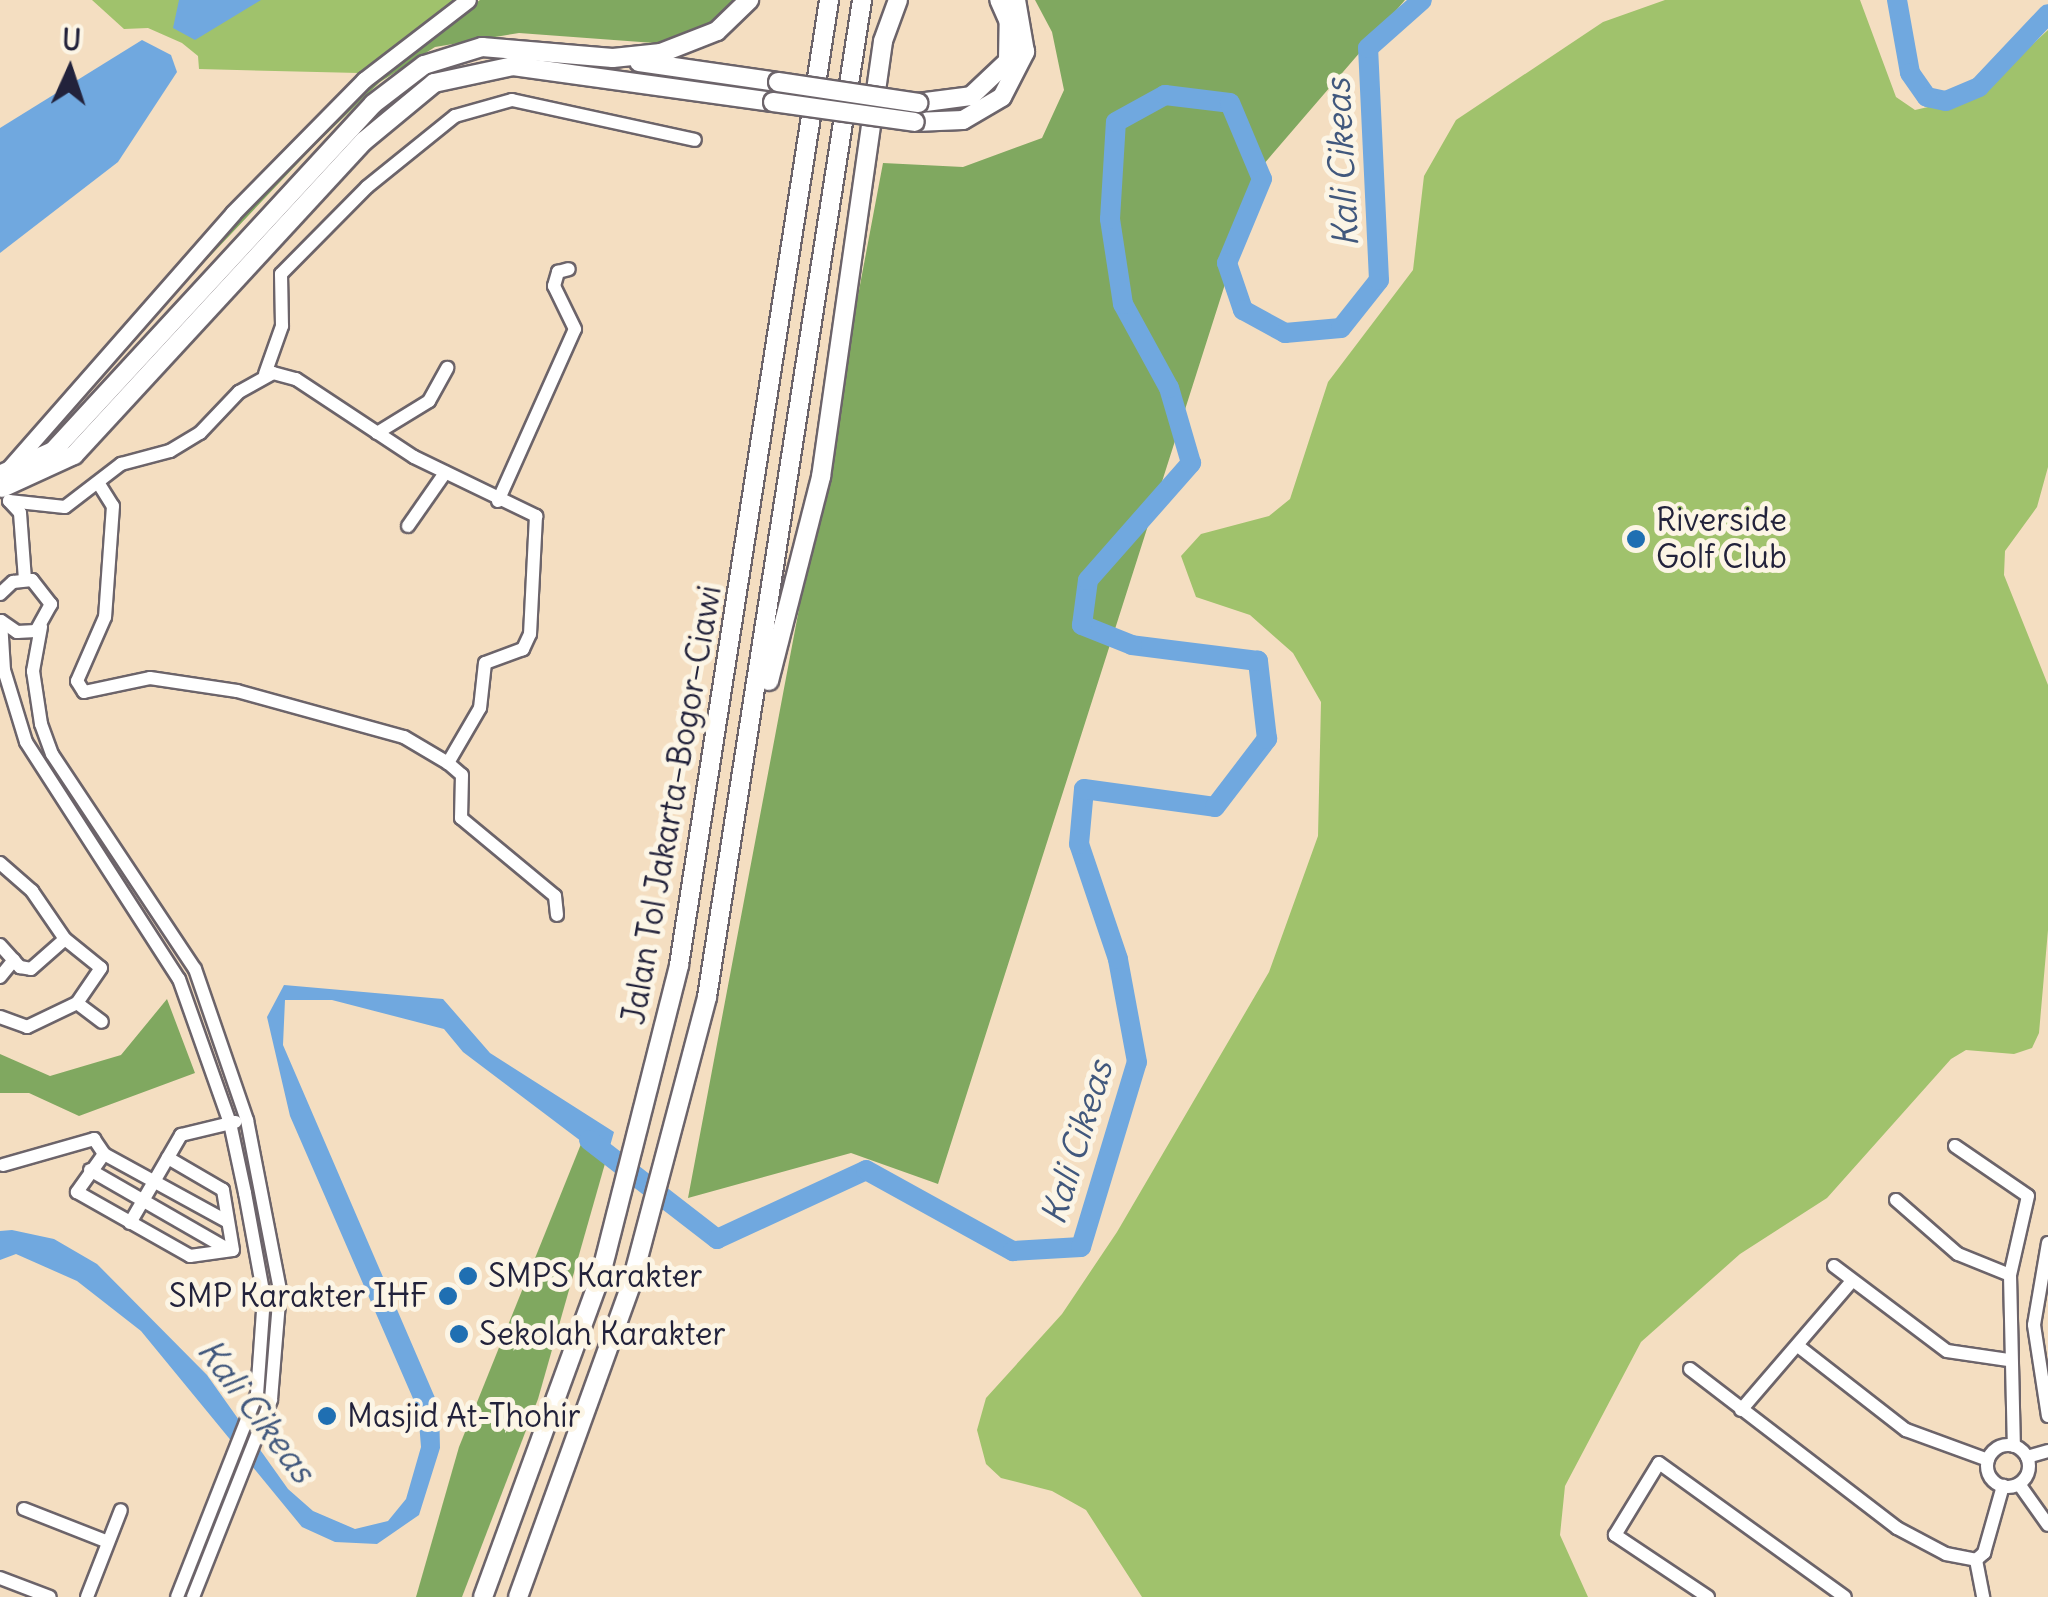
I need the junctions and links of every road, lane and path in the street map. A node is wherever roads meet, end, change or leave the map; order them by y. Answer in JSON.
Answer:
{"nodes":[{"id":1,"x":468,"y":0,"type":"edge"},
{"id":2,"x":749,"y":0,"type":"edge"},
{"id":3,"x":829,"y":0,"type":"edge"},
{"id":4,"x":862,"y":0,"type":"edge"},
{"id":5,"x":898,"y":0,"type":"edge"},
{"id":6,"x":998,"y":0,"type":"edge"},
{"id":7,"x":1016,"y":0,"type":"edge"},
{"id":8,"x":614,"y":58,"type":"junction"},
{"id":9,"x":916,"y":112,"type":"junction"},
{"id":10,"x":695,"y":140,"type":"dead end"},
{"id":11,"x":569,"y":269,"type":"dead end"},
{"id":12,"x":446,"y":368,"type":"dead end"},
{"id":13,"x":265,"y":374,"type":"junction"},
{"id":14,"x":377,"y":433,"type":"junction"},
{"id":15,"x":445,"y":473,"type":"junction"},
{"id":16,"x":99,"y":484,"type":"junction"},
{"id":17,"x":3,"y":485,"type":"edge"},
{"id":18,"x":498,"y":501,"type":"junction"},
{"id":19,"x":408,"y":526,"type":"dead end"},
{"id":20,"x":26,"y":579,"type":"junction"},
{"id":21,"x":0,"y":594,"type":"edge"},
{"id":22,"x":0,"y":620,"type":"edge"},
{"id":23,"x":42,"y":628,"type":"junction"},
{"id":24,"x":448,"y":763,"type":"junction"},
{"id":25,"x":744,"y":778,"type":"junction"},
{"id":26,"x":3,"y":872,"type":"edge"},
{"id":27,"x":557,"y":916,"type":"dead end"},
{"id":28,"x":65,"y":938,"type":"junction"},
{"id":29,"x":0,"y":944,"type":"edge"},
{"id":30,"x":14,"y":960,"type":"junction"},
{"id":31,"x":195,"y":969,"type":"junction"},
{"id":32,"x":0,"y":978,"type":"edge"},
{"id":33,"x":179,"y":979,"type":"junction"},
{"id":34,"x":77,"y":1003,"type":"junction"},
{"id":35,"x":0,"y":1017,"type":"edge"},
{"id":36,"x":102,"y":1022,"type":"dead end"},
{"id":37,"x":246,"y":1120,"type":"junction"},
{"id":38,"x":230,"y":1123,"type":"junction"},
{"id":39,"x":1955,"y":1146,"type":"dead end"},
{"id":40,"x":104,"y":1154,"type":"junction"},
{"id":41,"x":168,"y":1158,"type":"junction"},
{"id":42,"x":2,"y":1165,"type":"dead end"},
{"id":43,"x":90,"y":1170,"type":"junction"},
{"id":44,"x":155,"y":1179,"type":"junction"},
{"id":45,"x":261,"y":1184,"type":"junction"},
{"id":46,"x":245,"y":1193,"type":"junction"},
{"id":47,"x":143,"y":1200,"type":"junction"},
{"id":48,"x":1896,"y":1200,"type":"dead end"},
{"id":49,"x":130,"y":1222,"type":"junction"},
{"id":50,"x":228,"y":1222,"type":"junction"},
{"id":51,"x":2048,"y":1242,"type":"edge"},
{"id":52,"x":229,"y":1250,"type":"junction"},
{"id":53,"x":2045,"y":1262,"type":"edge"},
{"id":54,"x":1834,"y":1266,"type":"dead end"},
{"id":55,"x":2010,"y":1275,"type":"junction"},
{"id":56,"x":1852,"y":1281,"type":"junction"},
{"id":57,"x":1798,"y":1346,"type":"junction"},
{"id":58,"x":2008,"y":1360,"type":"junction"},
{"id":59,"x":1690,"y":1369,"type":"dead end"},
{"id":60,"x":1741,"y":1410,"type":"junction"},
{"id":61,"x":2048,"y":1416,"type":"edge"},
{"id":62,"x":2014,"y":1446,"type":"junction"},
{"id":63,"x":2048,"y":1451,"type":"edge"},
{"id":64,"x":2027,"y":1457,"type":"junction"},
{"id":65,"x":1988,"y":1460,"type":"junction"},
{"id":66,"x":2018,"y":1484,"type":"junction"},
{"id":67,"x":2003,"y":1486,"type":"junction"},
{"id":68,"x":24,"y":1510,"type":"dead end"},
{"id":69,"x":121,"y":1510,"type":"dead end"},
{"id":70,"x":2048,"y":1526,"type":"edge"},
{"id":71,"x":108,"y":1542,"type":"junction"},
{"id":72,"x":1976,"y":1560,"type":"junction"},
{"id":73,"x":0,"y":1578,"type":"edge"},
{"id":74,"x":50,"y":1597,"type":"edge"},
{"id":75,"x":87,"y":1597,"type":"edge"},
{"id":76,"x":178,"y":1597,"type":"edge"},
{"id":77,"x":193,"y":1597,"type":"edge"},
{"id":78,"x":483,"y":1597,"type":"edge"},
{"id":79,"x":518,"y":1597,"type":"edge"},
{"id":80,"x":1708,"y":1597,"type":"edge"},
{"id":81,"x":1845,"y":1597,"type":"edge"},
{"id":82,"x":1983,"y":1597,"type":"edge"}],
"edges":[{"from":1,"to":17,"type":"main road"},
{"from":2,"to":8,"type":"highway"},
{"from":3,"to":78,"type":"highway","name":"Jalan Tol Jakarta–Bogor–Ciawi"},
{"from":4,"to":25,"type":"highway","name":"Jalan Tol Jakarta–Bogor–Ciawi"},
{"from":5,"to":25,"type":"highway"},
{"from":6,"to":9,"type":"highway"},
{"from":7,"to":9,"type":"highway"},
{"from":8,"to":9,"type":"highway","bridge":true},
{"from":8,"to":17,"type":"highway"},
{"from":9,"to":17,"type":"highway","bridge":true},
{"from":10,"to":13,"type":"street"},
{"from":11,"to":18,"type":"street"},
{"from":12,"to":14,"type":"street"},
{"from":13,"to":14,"type":"street"},
{"from":13,"to":16,"type":"street"},
{"from":14,"to":15,"type":"street"},
{"from":15,"to":18,"type":"street"},
{"from":15,"to":19,"type":"street"},
{"from":16,"to":17,"type":"street"},
{"from":16,"to":24,"type":"street"},
{"from":17,"to":20,"type":"street"},
{"from":18,"to":24,"type":"street"},
{"from":20,"to":21,"type":"street"},
{"from":20,"to":23,"type":"street"},
{"from":22,"to":23,"type":"street"},
{"from":22,"to":33,"type":"street"},
{"from":23,"to":31,"type":"street"},
{"from":24,"to":27,"type":"street"},
{"from":25,"to":79,"type":"highway","name":"Jalan Tol Jakarta–Bogor–Ciawi"},
{"from":26,"to":28,"type":"street"},
{"from":28,"to":30,"type":"street"},
{"from":28,"to":34,"type":"street"},
{"from":29,"to":30,"type":"street"},
{"from":30,"to":32,"type":"street"},
{"from":31,"to":33,"type":"street"},
{"from":31,"to":37,"type":"street"},
{"from":33,"to":38,"type":"street"},
{"from":34,"to":35,"type":"street"},
{"from":34,"to":36,"type":"street"},
{"from":37,"to":38,"type":"street"},
{"from":37,"to":45,"type":"street"},
{"from":38,"to":41,"type":"street"},
{"from":38,"to":46,"type":"street"},
{"from":39,"to":55,"type":"street"},
{"from":40,"to":42,"type":"street"},
{"from":40,"to":43,"type":"street"},
{"from":40,"to":44,"type":"street"},
{"from":41,"to":44,"type":"street"},
{"from":41,"to":50,"type":"street"},
{"from":43,"to":47,"type":"street"},
{"from":43,"to":49,"type":"street"},
{"from":44,"to":47,"type":"street"},
{"from":44,"to":50,"type":"street"},
{"from":45,"to":46,"type":"street"},
{"from":45,"to":77,"type":"street"},
{"from":46,"to":76,"type":"street"},
{"from":47,"to":49,"type":"street"},
{"from":47,"to":52,"type":"street"},
{"from":48,"to":55,"type":"street"},
{"from":49,"to":52,"type":"street"},
{"from":50,"to":52,"type":"street"},
{"from":51,"to":53,"type":"street"},
{"from":53,"to":61,"type":"street"},
{"from":54,"to":56,"type":"street"},
{"from":55,"to":58,"type":"street"},
{"from":56,"to":57,"type":"street"},
{"from":56,"to":58,"type":"street"},
{"from":57,"to":60,"type":"street"},
{"from":57,"to":65,"type":"street"},
{"from":58,"to":62,"type":"street"},
{"from":59,"to":60,"type":"street"},
{"from":60,"to":72,"type":"street"},
{"from":62,"to":64,"type":"street"},
{"from":62,"to":65,"type":"street"},
{"from":63,"to":64,"type":"street"},
{"from":64,"to":66,"type":"street"},
{"from":65,"to":67,"type":"street"},
{"from":66,"to":67,"type":"street"},
{"from":66,"to":70,"type":"street"},
{"from":67,"to":72,"type":"street"},
{"from":68,"to":71,"type":"street"},
{"from":69,"to":71,"type":"street"},
{"from":71,"to":75,"type":"street"},
{"from":72,"to":82,"type":"street"},
{"from":73,"to":74,"type":"street"},
{"from":80,"to":81,"type":"street"}]}
